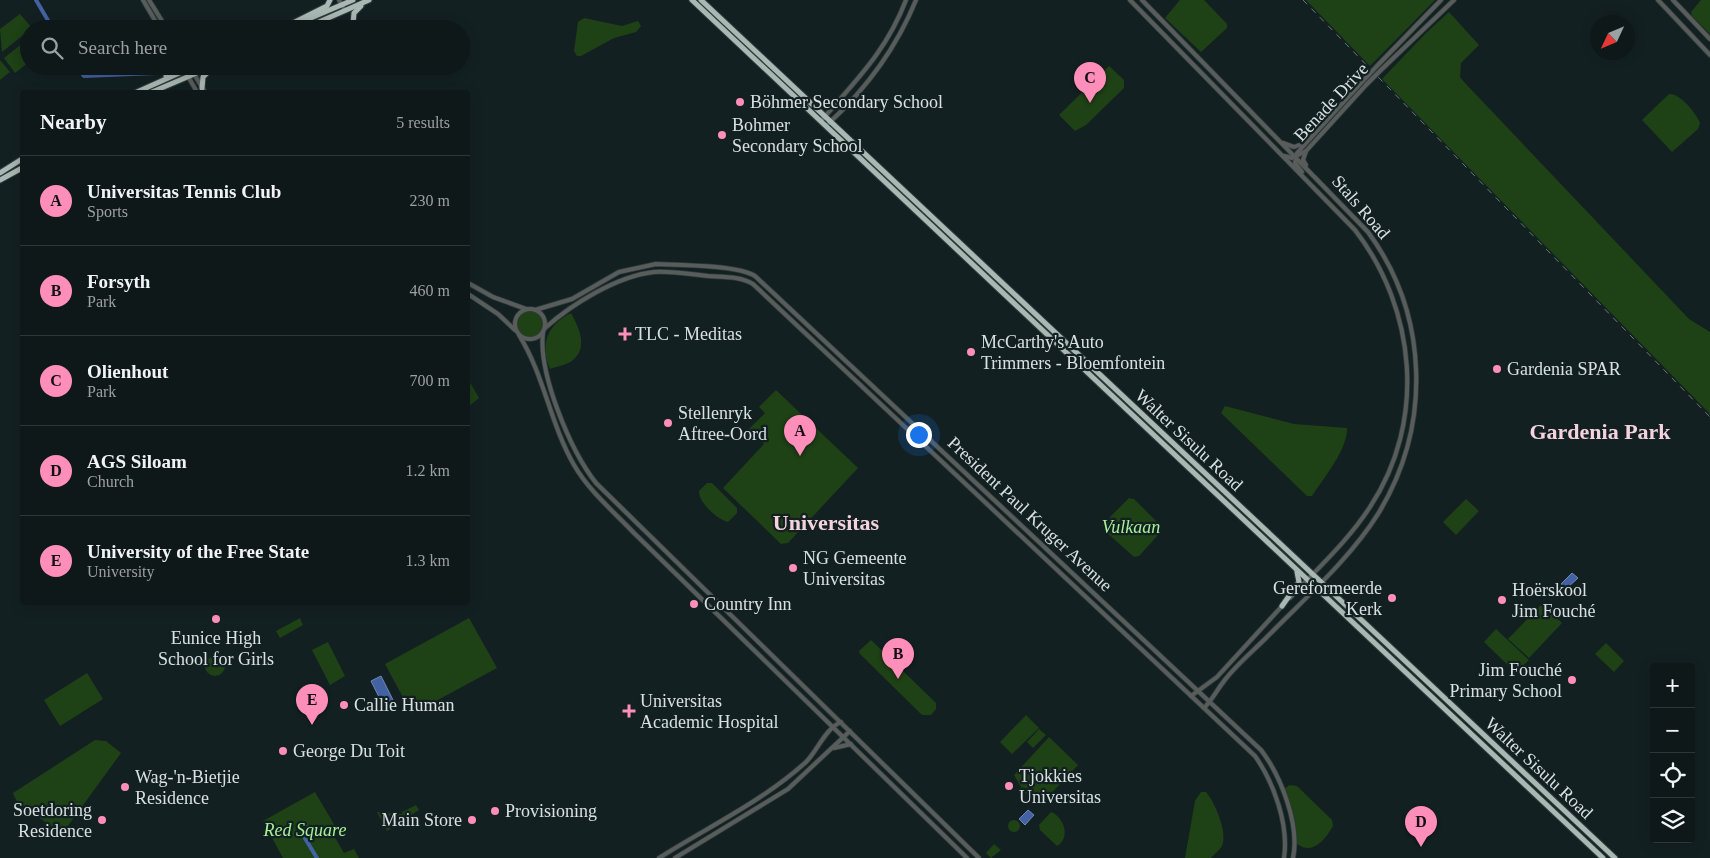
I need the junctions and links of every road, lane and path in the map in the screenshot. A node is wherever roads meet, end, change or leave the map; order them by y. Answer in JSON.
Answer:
{"nodes":[{"id":1,"x":143,"y":0,"type":"edge"},
{"id":2,"x":149,"y":0,"type":"edge"},
{"id":3,"x":331,"y":0,"type":"edge"},
{"id":4,"x":353,"y":0,"type":"edge"},
{"id":5,"x":369,"y":0,"type":"edge"},
{"id":6,"x":692,"y":0,"type":"edge"},
{"id":7,"x":701,"y":0,"type":"edge"},
{"id":8,"x":906,"y":0,"type":"edge"},
{"id":9,"x":916,"y":0,"type":"edge"},
{"id":10,"x":1130,"y":0,"type":"edge"},
{"id":11,"x":1142,"y":0,"type":"edge"},
{"id":12,"x":1441,"y":0,"type":"edge"},
{"id":13,"x":1454,"y":0,"type":"edge"},
{"id":14,"x":1658,"y":0,"type":"edge"},
{"id":15,"x":1673,"y":0,"type":"edge"},
{"id":16,"x":339,"y":4,"type":"edge"},
{"id":17,"x":343,"y":12,"type":"junction"},
{"id":18,"x":1156,"y":14,"type":"junction"},
{"id":19,"x":155,"y":20,"type":"edge"},
{"id":20,"x":161,"y":20,"type":"edge"},
{"id":21,"x":299,"y":20,"type":"edge"},
{"id":22,"x":304,"y":20,"type":"edge"},
{"id":23,"x":325,"y":20,"type":"edge"},
{"id":24,"x":353,"y":20,"type":"edge"},
{"id":25,"x":1151,"y":21,"type":"junction"},
{"id":26,"x":1164,"y":22,"type":"junction"},
{"id":27,"x":1158,"y":28,"type":"junction"},
{"id":28,"x":1710,"y":39,"type":"edge"},
{"id":29,"x":1194,"y":54,"type":"junction"},
{"id":30,"x":1710,"y":55,"type":"edge"},
{"id":31,"x":756,"y":56,"type":"junction"},
{"id":32,"x":1189,"y":60,"type":"junction"},
{"id":33,"x":1202,"y":61,"type":"junction"},
{"id":34,"x":1196,"y":67,"type":"junction"},
{"id":35,"x":1379,"y":68,"type":"junction"},
{"id":36,"x":165,"y":75,"type":"edge"},
{"id":37,"x":172,"y":75,"type":"edge"},
{"id":38,"x":192,"y":75,"type":"edge"},
{"id":39,"x":195,"y":75,"type":"edge"},
{"id":40,"x":205,"y":75,"type":"edge"},
{"id":41,"x":1215,"y":75,"type":"junction"},
{"id":42,"x":188,"y":77,"type":"junction"},
{"id":43,"x":1209,"y":80,"type":"junction"},
{"id":44,"x":157,"y":82,"type":"junction"},
{"id":45,"x":785,"y":82,"type":"junction"},
{"id":46,"x":1223,"y":83,"type":"junction"},
{"id":47,"x":1364,"y":84,"type":"junction"},
{"id":48,"x":1218,"y":89,"type":"junction"},
{"id":49,"x":140,"y":90,"type":"edge"},
{"id":50,"x":157,"y":90,"type":"edge"},
{"id":51,"x":196,"y":90,"type":"edge"},
{"id":52,"x":204,"y":90,"type":"edge"},
{"id":53,"x":1244,"y":105,"type":"junction"},
{"id":54,"x":1238,"y":110,"type":"junction"},
{"id":55,"x":1253,"y":114,"type":"junction"},
{"id":56,"x":825,"y":116,"type":"junction"},
{"id":57,"x":1247,"y":119,"type":"junction"},
{"id":58,"x":821,"y":121,"type":"junction"},
{"id":59,"x":831,"y":121,"type":"junction"},
{"id":60,"x":826,"y":126,"type":"junction"},
{"id":61,"x":1311,"y":136,"type":"junction"},
{"id":62,"x":1275,"y":137,"type":"junction"},
{"id":63,"x":857,"y":146,"type":"junction"},
{"id":64,"x":852,"y":151,"type":"junction"},
{"id":65,"x":1306,"y":151,"type":"junction"},
{"id":66,"x":1281,"y":154,"type":"junction"},
{"id":67,"x":1296,"y":156,"type":"junction"},
{"id":68,"x":20,"y":160,"type":"edge"},
{"id":69,"x":20,"y":169,"type":"edge"},
{"id":70,"x":1310,"y":171,"type":"junction"},
{"id":71,"x":0,"y":173,"type":"edge"},
{"id":72,"x":0,"y":180,"type":"edge"},
{"id":73,"x":1318,"y":191,"type":"junction"},
{"id":74,"x":934,"y":218,"type":"junction"},
{"id":75,"x":928,"y":223,"type":"junction"},
{"id":76,"x":964,"y":247,"type":"junction"},
{"id":77,"x":959,"y":253,"type":"junction"},
{"id":78,"x":995,"y":276,"type":"junction"},
{"id":79,"x":990,"y":282,"type":"junction"},
{"id":80,"x":470,"y":284,"type":"edge"},
{"id":81,"x":470,"y":295,"type":"edge"},
{"id":82,"x":526,"y":309,"type":"junction"},
{"id":83,"x":535,"y":310,"type":"junction"},
{"id":84,"x":1033,"y":312,"type":"junction"},
{"id":85,"x":1028,"y":318,"type":"junction"},
{"id":86,"x":544,"y":330,"type":"junction"},
{"id":87,"x":518,"y":333,"type":"junction"},
{"id":88,"x":1097,"y":372,"type":"junction"},
{"id":89,"x":1092,"y":378,"type":"junction"},
{"id":90,"x":1132,"y":405,"type":"junction"},
{"id":91,"x":1127,"y":411,"type":"junction"},
{"id":92,"x":1200,"y":468,"type":"junction"},
{"id":93,"x":1194,"y":474,"type":"junction"},
{"id":94,"x":1239,"y":506,"type":"junction"},
{"id":95,"x":1234,"y":511,"type":"junction"},
{"id":96,"x":1267,"y":532,"type":"junction"},
{"id":97,"x":1262,"y":537,"type":"junction"},
{"id":98,"x":1296,"y":570,"type":"junction"},
{"id":99,"x":1312,"y":574,"type":"junction"},
{"id":100,"x":1078,"y":579,"type":"junction"},
{"id":101,"x":1307,"y":580,"type":"junction"},
{"id":102,"x":1320,"y":582,"type":"junction"},
{"id":103,"x":1073,"y":585,"type":"junction"},
{"id":104,"x":1315,"y":587,"type":"junction"},
{"id":105,"x":1282,"y":606,"type":"junction"},
{"id":106,"x":1197,"y":690,"type":"junction"},
{"id":107,"x":1191,"y":696,"type":"junction"},
{"id":108,"x":1210,"y":703,"type":"junction"},
{"id":109,"x":1204,"y":708,"type":"junction"},
{"id":110,"x":841,"y":722,"type":"junction"},
{"id":111,"x":833,"y":728,"type":"junction"},
{"id":112,"x":850,"y":731,"type":"junction"},
{"id":113,"x":844,"y":738,"type":"junction"},
{"id":114,"x":851,"y":744,"type":"junction"},
{"id":115,"x":831,"y":749,"type":"junction"},
{"id":116,"x":659,"y":858,"type":"edge"},
{"id":117,"x":674,"y":858,"type":"edge"},
{"id":118,"x":967,"y":858,"type":"edge"},
{"id":119,"x":979,"y":858,"type":"edge"},
{"id":120,"x":1284,"y":858,"type":"edge"},
{"id":121,"x":1293,"y":858,"type":"edge"},
{"id":122,"x":1603,"y":858,"type":"edge"},
{"id":123,"x":1615,"y":858,"type":"edge"}],
"edges":[{"from":1,"to":19,"type":"street"},
{"from":2,"to":20,"type":"street"},
{"from":3,"to":16,"type":"street"},
{"from":3,"to":21,"type":"highway"},
{"from":4,"to":16,"type":"highway"},
{"from":5,"to":17,"type":"highway"},
{"from":5,"to":24,"type":"highway"},
{"from":6,"to":31,"type":"highway","name":"Walter Sisulu Road"},
{"from":7,"to":31,"type":"highway","name":"Walter Sisulu Road"},
{"from":8,"to":56,"type":"street"},
{"from":9,"to":59,"type":"street"},
{"from":10,"to":25,"type":"street","name":"Stals Road"},
{"from":11,"to":18,"type":"street","name":"Stals Road"},
{"from":12,"to":35,"type":"street","name":"Benade Drive"},
{"from":13,"to":35,"type":"street","name":"Benade Drive"},
{"from":14,"to":30,"type":"street"},
{"from":15,"to":28,"type":"street"},
{"from":16,"to":17,"type":"street"},
{"from":16,"to":22,"type":"highway"},
{"from":17,"to":23,"type":"highway"},
{"from":18,"to":25,"type":"street"},
{"from":18,"to":26,"type":"street","name":"Stals Road"},
{"from":25,"to":27,"type":"street","name":"Stals Road"},
{"from":26,"to":27,"type":"street"},
{"from":26,"to":29,"type":"street","name":"Stals Road"},
{"from":27,"to":32,"type":"street","name":"Stals Road"},
{"from":29,"to":32,"type":"street"},
{"from":29,"to":33,"type":"street","name":"Stals Road"},
{"from":31,"to":45,"type":"highway","name":"Walter Sisulu Road"},
{"from":32,"to":34,"type":"street","name":"Stals Road"},
{"from":33,"to":34,"type":"street"},
{"from":33,"to":41,"type":"street","name":"Stals Road"},
{"from":34,"to":43,"type":"street","name":"Stals Road"},
{"from":35,"to":47,"type":"street","name":"Benade Drive","bridge":true},
{"from":36,"to":44,"type":"highway"},
{"from":37,"to":44,"type":"highway"},
{"from":38,"to":42,"type":"highway"},
{"from":39,"to":52,"type":"street"},
{"from":40,"to":52,"type":"highway"},
{"from":41,"to":43,"type":"street"},
{"from":41,"to":46,"type":"street","name":"Stals Road"},
{"from":42,"to":50,"type":"highway"},
{"from":42,"to":51,"type":"street"},
{"from":43,"to":48,"type":"street","name":"Stals Road"},
{"from":44,"to":49,"type":"highway"},
{"from":45,"to":56,"type":"highway","name":"Walter Sisulu Road"},
{"from":45,"to":58,"type":"highway","name":"Walter Sisulu Road"},
{"from":46,"to":48,"type":"street"},
{"from":46,"to":53,"type":"street","name":"Stals Road"},
{"from":47,"to":61,"type":"street","name":"Benade Drive"},
{"from":47,"to":65,"type":"street","name":"Benade Drive"},
{"from":48,"to":54,"type":"street","name":"Stals Road"},
{"from":53,"to":54,"type":"street"},
{"from":53,"to":55,"type":"street","name":"Stals Road"},
{"from":54,"to":57,"type":"street","name":"Stals Road"},
{"from":55,"to":57,"type":"street"},
{"from":55,"to":62,"type":"street","name":"Stals Road"},
{"from":56,"to":58,"type":"street"},
{"from":56,"to":59,"type":"highway","name":"Walter Sisulu Road"},
{"from":57,"to":66,"type":"street","name":"Stals Road"},
{"from":58,"to":60,"type":"highway","name":"Walter Sisulu Road"},
{"from":59,"to":60,"type":"street"},
{"from":59,"to":63,"type":"highway","name":"Walter Sisulu Road"},
{"from":60,"to":64,"type":"highway","name":"Walter Sisulu Road"},
{"from":61,"to":62,"type":"street"},
{"from":61,"to":67,"type":"street","name":"Benade Drive"},
{"from":62,"to":67,"type":"street","name":"Stals Road"},
{"from":63,"to":64,"type":"highway"},
{"from":63,"to":74,"type":"highway","name":"Walter Sisulu Road"},
{"from":64,"to":75,"type":"highway","name":"Walter Sisulu Road"},
{"from":65,"to":67,"type":"street","name":"Benade Drive"},
{"from":65,"to":70,"type":"street"},
{"from":66,"to":67,"type":"street"},
{"from":66,"to":73,"type":"street","name":"Stals Road"},
{"from":67,"to":70,"type":"street","name":"Stals Road"},
{"from":67,"to":73,"type":"street"},
{"from":68,"to":71,"type":"highway"},
{"from":69,"to":72,"type":"highway"},
{"from":70,"to":102,"type":"street","name":"Stals Road"},
{"from":73,"to":99,"type":"street","name":"Stals Road"},
{"from":74,"to":75,"type":"highway"},
{"from":74,"to":76,"type":"highway","name":"Walter Sisulu Road"},
{"from":75,"to":77,"type":"highway","name":"Walter Sisulu Road"},
{"from":76,"to":77,"type":"highway"},
{"from":76,"to":78,"type":"highway","name":"Walter Sisulu Road"},
{"from":77,"to":79,"type":"highway","name":"Walter Sisulu Road"},
{"from":78,"to":79,"type":"highway"},
{"from":78,"to":84,"type":"highway","name":"Walter Sisulu Road"},
{"from":79,"to":85,"type":"highway","name":"Walter Sisulu Road"},
{"from":80,"to":82,"type":"street"},
{"from":81,"to":87,"type":"street"},
{"from":82,"to":83,"type":"street"},
{"from":82,"to":87,"type":"street"},
{"from":83,"to":86,"type":"street"},
{"from":83,"to":100,"type":"street","name":"President Paul Kruger Avenue"},
{"from":84,"to":85,"type":"highway"},
{"from":84,"to":88,"type":"highway","name":"Walter Sisulu Road"},
{"from":85,"to":89,"type":"highway","name":"Walter Sisulu Road"},
{"from":86,"to":87,"type":"street"},
{"from":86,"to":103,"type":"street","name":"President Paul Kruger Avenue"},
{"from":86,"to":110,"type":"street"},
{"from":87,"to":111,"type":"street"},
{"from":88,"to":89,"type":"highway"},
{"from":88,"to":90,"type":"highway","name":"Walter Sisulu Road"},
{"from":89,"to":91,"type":"highway","name":"Walter Sisulu Road"},
{"from":90,"to":91,"type":"highway"},
{"from":90,"to":92,"type":"highway","name":"Walter Sisulu Road"},
{"from":91,"to":93,"type":"highway","name":"Walter Sisulu Road"},
{"from":92,"to":93,"type":"highway"},
{"from":92,"to":94,"type":"highway","name":"Walter Sisulu Road"},
{"from":93,"to":95,"type":"highway","name":"Walter Sisulu Road"},
{"from":94,"to":95,"type":"highway"},
{"from":94,"to":96,"type":"highway","name":"Walter Sisulu Road"},
{"from":95,"to":97,"type":"highway","name":"Walter Sisulu Road"},
{"from":96,"to":97,"type":"highway"},
{"from":96,"to":99,"type":"highway","name":"Walter Sisulu Road"},
{"from":97,"to":98,"type":"highway","name":"Walter Sisulu Road"},
{"from":98,"to":101,"type":"highway","name":"Walter Sisulu Road"},
{"from":98,"to":105,"type":"highway"},
{"from":99,"to":101,"type":"street","name":"Stals Road"},
{"from":99,"to":102,"type":"highway","name":"Walter Sisulu Road"},
{"from":100,"to":103,"type":"street"},
{"from":100,"to":106,"type":"street","name":"President Paul Kruger Avenue"},
{"from":101,"to":104,"type":"highway","name":"Walter Sisulu Road"},
{"from":101,"to":105,"type":"street","name":"Stals Road"},
{"from":102,"to":104,"type":"street","name":"Stals Road"},
{"from":102,"to":123,"type":"highway","name":"Walter Sisulu Road"},
{"from":103,"to":107,"type":"street","name":"President Paul Kruger Avenue"},
{"from":104,"to":108,"type":"street","name":"Stals Road"},
{"from":104,"to":122,"type":"highway","name":"Walter Sisulu Road"},
{"from":105,"to":106,"type":"street","name":"Stals Road"},
{"from":106,"to":107,"type":"street","name":"Stals Road"},
{"from":106,"to":108,"type":"street","name":"President Paul Kruger Avenue"},
{"from":107,"to":109,"type":"street","name":"President Paul Kruger Avenue"},
{"from":108,"to":109,"type":"street","name":"Stals Road"},
{"from":108,"to":121,"type":"street","name":"President Paul Kruger Avenue"},
{"from":109,"to":120,"type":"street","name":"President Paul Kruger Avenue"},
{"from":110,"to":111,"type":"street"},
{"from":110,"to":112,"type":"street"},
{"from":111,"to":113,"type":"street"},
{"from":111,"to":116,"type":"street"},
{"from":112,"to":113,"type":"street"},
{"from":112,"to":119,"type":"street"},
{"from":113,"to":114,"type":"street"},
{"from":113,"to":115,"type":"street"},
{"from":114,"to":115,"type":"street"},
{"from":114,"to":118,"type":"street"},
{"from":115,"to":117,"type":"street"}]}
